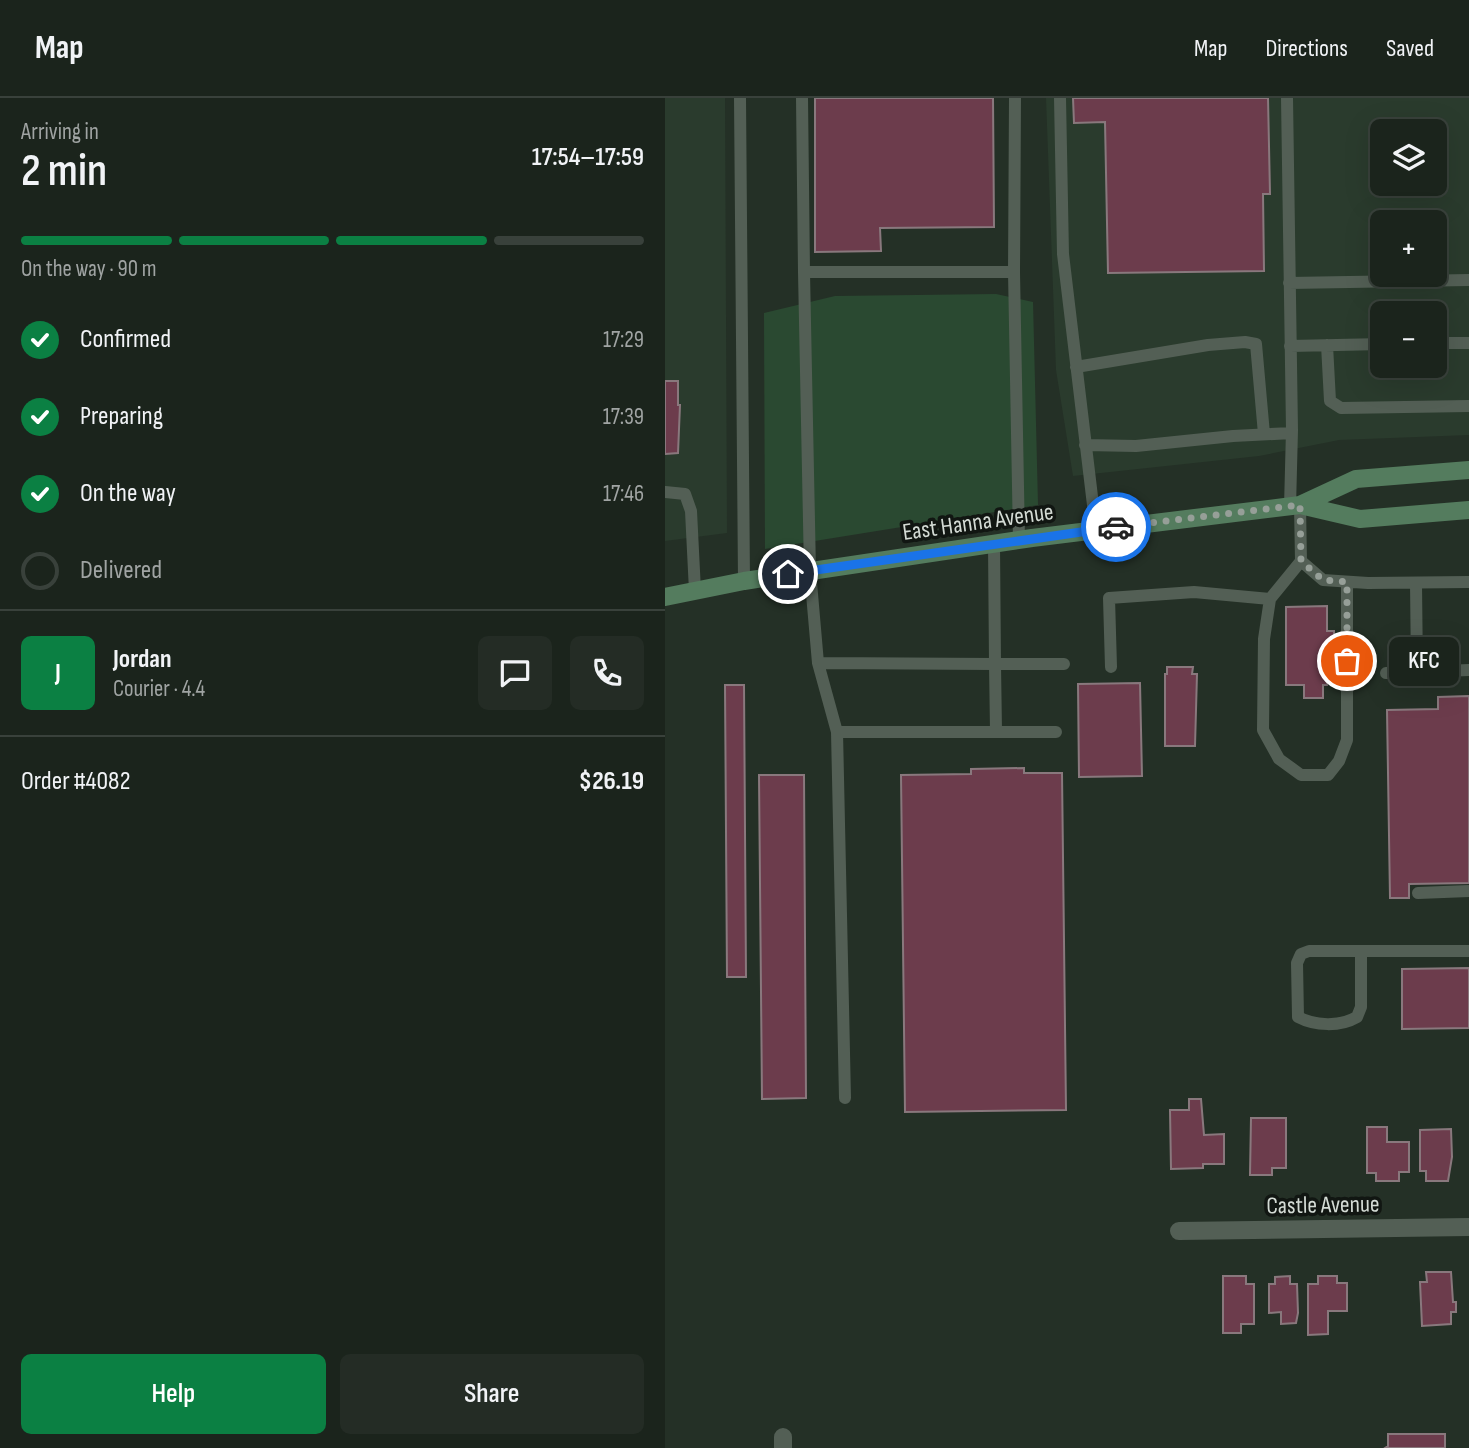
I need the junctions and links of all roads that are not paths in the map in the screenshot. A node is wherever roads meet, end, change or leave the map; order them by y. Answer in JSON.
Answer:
{"nodes":[{"id":1,"x":740,"y":98,"type":"edge"},
{"id":2,"x":802,"y":98,"type":"edge"},
{"id":3,"x":1014,"y":98,"type":"edge"},
{"id":4,"x":1060,"y":98,"type":"edge"},
{"id":5,"x":1287,"y":98,"type":"edge"},
{"id":6,"x":804,"y":271,"type":"junction"},
{"id":7,"x":1014,"y":271,"type":"junction"},
{"id":8,"x":1469,"y":280,"type":"edge"},
{"id":9,"x":1289,"y":283,"type":"junction"},
{"id":10,"x":1447,"y":343,"type":"edge"},
{"id":11,"x":1469,"y":343,"type":"edge"},
{"id":12,"x":1370,"y":344,"type":"edge"},
{"id":13,"x":1327,"y":345,"type":"junction"},
{"id":14,"x":1290,"y":346,"type":"junction"},
{"id":15,"x":1076,"y":367,"type":"junction"},
{"id":16,"x":1469,"y":406,"type":"edge"},
{"id":17,"x":1291,"y":433,"type":"junction"},
{"id":18,"x":1264,"y":434,"type":"junction"},
{"id":19,"x":1085,"y":445,"type":"junction"},
{"id":20,"x":1469,"y":470,"type":"edge"},
{"id":21,"x":665,"y":492,"type":"edge"},
{"id":22,"x":1295,"y":506,"type":"junction"},
{"id":23,"x":1469,"y":510,"type":"edge"},
{"id":24,"x":1096,"y":530,"type":"junction"},
{"id":25,"x":1019,"y":540,"type":"junction"},
{"id":26,"x":994,"y":544,"type":"junction"},
{"id":27,"x":1301,"y":561,"type":"junction"},
{"id":28,"x":810,"y":571,"type":"junction"},
{"id":29,"x":744,"y":581,"type":"junction"},
{"id":30,"x":1347,"y":582,"type":"junction"},
{"id":31,"x":1469,"y":582,"type":"edge"},
{"id":32,"x":1416,"y":583,"type":"junction"},
{"id":33,"x":695,"y":591,"type":"junction"},
{"id":34,"x":665,"y":597,"type":"edge"},
{"id":35,"x":1270,"y":599,"type":"junction"},
{"id":36,"x":818,"y":663,"type":"junction"},
{"id":37,"x":995,"y":664,"type":"junction"},
{"id":38,"x":1064,"y":664,"type":"dead end"},
{"id":39,"x":1111,"y":667,"type":"dead end"},
{"id":40,"x":1469,"y":670,"type":"edge"},
{"id":41,"x":1417,"y":672,"type":"junction"},
{"id":42,"x":1385,"y":673,"type":"dead end"},
{"id":43,"x":996,"y":731,"type":"junction"},
{"id":44,"x":837,"y":732,"type":"junction"},
{"id":45,"x":1056,"y":732,"type":"dead end"},
{"id":46,"x":1469,"y":891,"type":"edge"},
{"id":47,"x":1419,"y":893,"type":"dead end"},
{"id":48,"x":1361,"y":951,"type":"junction"},
{"id":49,"x":1469,"y":951,"type":"edge"},
{"id":50,"x":845,"y":1098,"type":"dead end"},
{"id":51,"x":1469,"y":1227,"type":"edge"},
{"id":52,"x":1179,"y":1231,"type":"dead end"}],
"edges":[{"from":1,"to":29,"type":"lane"},
{"from":2,"to":6,"type":"lane"},
{"from":3,"to":7,"type":"lane"},
{"from":4,"to":15,"type":"lane"},
{"from":5,"to":9,"type":"lane"},
{"from":6,"to":7,"type":"lane"},
{"from":6,"to":28,"type":"lane"},
{"from":7,"to":25,"type":"lane"},
{"from":8,"to":9,"type":"lane"},
{"from":9,"to":14,"type":"lane"},
{"from":10,"to":11,"type":"lane"},
{"from":12,"to":13,"type":"lane"},
{"from":13,"to":14,"type":"lane"},
{"from":13,"to":16,"type":"lane"},
{"from":14,"to":17,"type":"lane"},
{"from":15,"to":18,"type":"lane"},
{"from":15,"to":19,"type":"lane"},
{"from":17,"to":18,"type":"lane"},
{"from":17,"to":22,"type":"lane"},
{"from":18,"to":19,"type":"lane"},
{"from":19,"to":24,"type":"lane"},
{"from":20,"to":22,"type":"main road","name":"East Hanna Avenue"},
{"from":21,"to":33,"type":"lane"},
{"from":22,"to":23,"type":"main road","name":"East Hanna Avenue"},
{"from":22,"to":24,"type":"main road","name":"East Hanna Avenue"},
{"from":22,"to":27,"type":"lane"},
{"from":24,"to":25,"type":"main road","name":"East Hanna Avenue"},
{"from":25,"to":26,"type":"main road","name":"East Hanna Avenue"},
{"from":26,"to":28,"type":"main road","name":"East Hanna Avenue"},
{"from":26,"to":37,"type":"lane"},
{"from":27,"to":30,"type":"lane"},
{"from":27,"to":35,"type":"lane"},
{"from":28,"to":29,"type":"main road","name":"East Hanna Avenue"},
{"from":28,"to":36,"type":"lane"},
{"from":29,"to":33,"type":"main road","name":"East Hanna Avenue"},
{"from":30,"to":32,"type":"lane"},
{"from":30,"to":35,"type":"lane"},
{"from":31,"to":32,"type":"lane"},
{"from":32,"to":41,"type":"lane"},
{"from":33,"to":34,"type":"main road","name":"East Hanna Avenue"},
{"from":35,"to":39,"type":"lane"},
{"from":36,"to":37,"type":"lane"},
{"from":36,"to":44,"type":"lane"},
{"from":37,"to":38,"type":"lane"},
{"from":37,"to":43,"type":"lane"},
{"from":40,"to":41,"type":"lane"},
{"from":41,"to":42,"type":"lane"},
{"from":43,"to":44,"type":"lane"},
{"from":43,"to":45,"type":"lane"},
{"from":44,"to":50,"type":"lane"},
{"from":46,"to":47,"type":"lane"},
{"from":48,"to":48,"type":"lane"},
{"from":48,"to":49,"type":"lane"},
{"from":51,"to":52,"type":"street","name":"Castle Avenue"}]}
